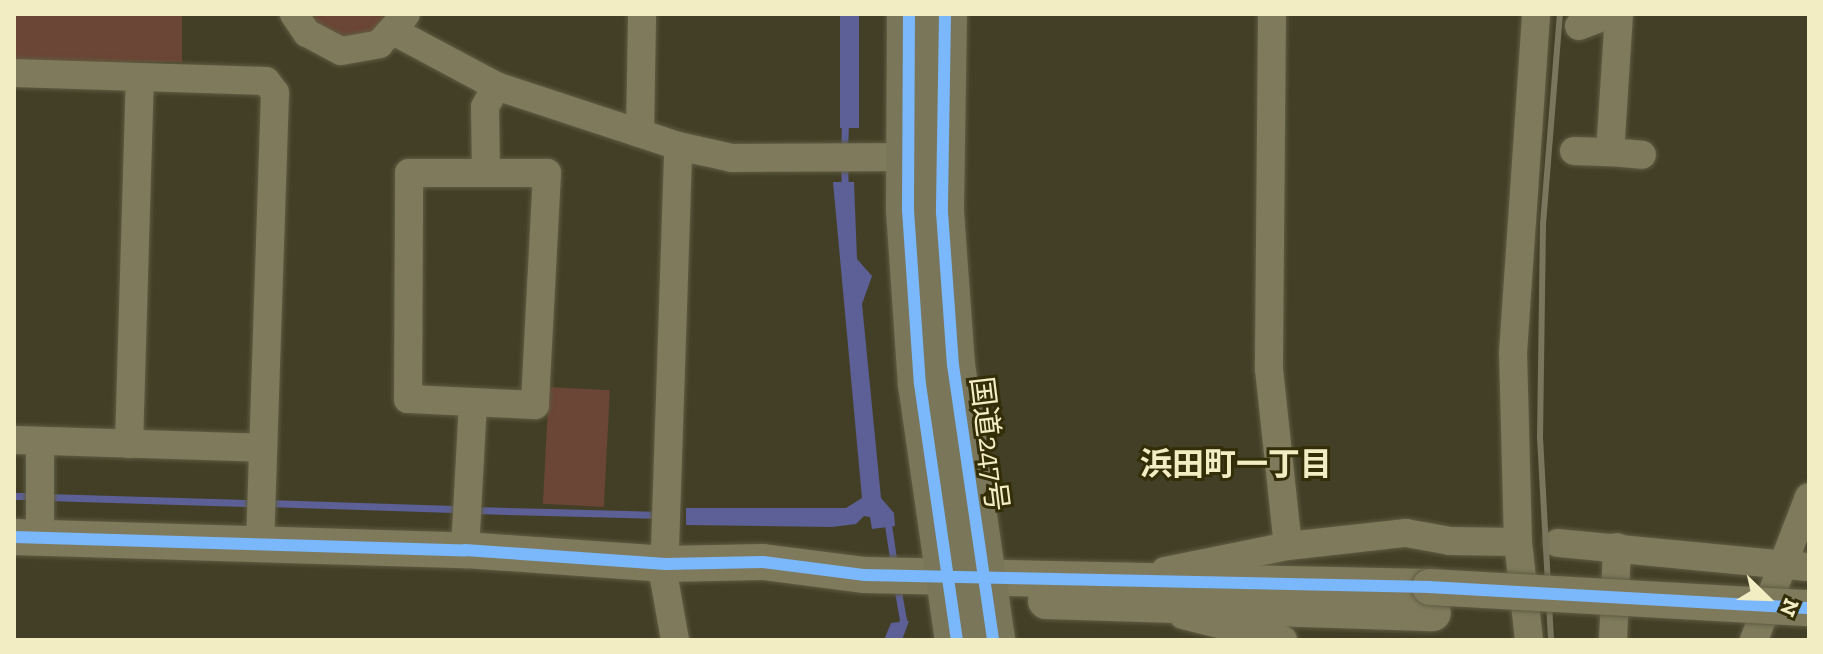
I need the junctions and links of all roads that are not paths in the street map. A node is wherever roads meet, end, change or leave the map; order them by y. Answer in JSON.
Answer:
{"nodes":[{"id":1,"x":294,"y":14,"type":"edge"},
{"id":2,"x":642,"y":14,"type":"edge"},
{"id":3,"x":909,"y":14,"type":"edge"},
{"id":4,"x":945,"y":14,"type":"edge"},
{"id":5,"x":1272,"y":14,"type":"edge"},
{"id":6,"x":1536,"y":14,"type":"edge"},
{"id":7,"x":1610,"y":14,"type":"edge"},
{"id":8,"x":1619,"y":14,"type":"edge"},
{"id":9,"x":400,"y":23,"type":"edge"},
{"id":10,"x":1579,"y":26,"type":"dead end"},
{"id":11,"x":14,"y":73,"type":"edge"},
{"id":12,"x":140,"y":77,"type":"junction"},
{"id":13,"x":496,"y":86,"type":"junction"},
{"id":14,"x":640,"y":133,"type":"junction"},
{"id":15,"x":678,"y":146,"type":"junction"},
{"id":16,"x":1574,"y":151,"type":"dead end"},
{"id":17,"x":1610,"y":152,"type":"junction"},
{"id":18,"x":1642,"y":155,"type":"dead end"},
{"id":19,"x":889,"y":157,"type":"junction"},
{"id":20,"x":486,"y":171,"type":"junction"},
{"id":21,"x":473,"y":402,"type":"junction"},
{"id":22,"x":27,"y":442,"type":"edge"},
{"id":23,"x":129,"y":444,"type":"junction"},
{"id":24,"x":263,"y":448,"type":"junction"},
{"id":25,"x":1809,"y":497,"type":"edge"},
{"id":26,"x":33,"y":518,"type":"edge"},
{"id":27,"x":261,"y":518,"type":"junction"},
{"id":28,"x":466,"y":538,"type":"junction"},
{"id":29,"x":1518,"y":542,"type":"junction"},
{"id":30,"x":1558,"y":543,"type":"dead end"},
{"id":31,"x":1288,"y":546,"type":"junction"},
{"id":32,"x":1617,"y":547,"type":"junction"},
{"id":33,"x":667,"y":549,"type":"junction"},
{"id":34,"x":1781,"y":566,"type":"junction"},
{"id":35,"x":1809,"y":567,"type":"edge"},
{"id":36,"x":946,"y":576,"type":"junction"},
{"id":37,"x":1136,"y":590,"type":"junction"},
{"id":38,"x":1431,"y":600,"type":"junction"},
{"id":39,"x":1809,"y":608,"type":"edge"},
{"id":40,"x":1809,"y":632,"type":"edge"},
{"id":41,"x":675,"y":640,"type":"edge"},
{"id":42,"x":957,"y":640,"type":"edge"},
{"id":43,"x":993,"y":640,"type":"edge"},
{"id":44,"x":1283,"y":640,"type":"edge"},
{"id":45,"x":1529,"y":640,"type":"edge"},
{"id":46,"x":1613,"y":640,"type":"edge"},
{"id":47,"x":1754,"y":640,"type":"edge"}],
"edges":[{"from":1,"to":9,"type":"street"},
{"from":2,"to":14,"type":"street"},
{"from":3,"to":19,"type":"highway","name":"国道247号"},
{"from":4,"to":36,"type":"highway","name":"国道247号"},
{"from":5,"to":31,"type":"street"},
{"from":6,"to":29,"type":"street"},
{"from":7,"to":10,"type":"street"},
{"from":8,"to":17,"type":"street"},
{"from":9,"to":13,"type":"street"},
{"from":11,"to":12,"type":"street"},
{"from":12,"to":23,"type":"street"},
{"from":12,"to":24,"type":"street"},
{"from":13,"to":14,"type":"street"},
{"from":13,"to":20,"type":"street"},
{"from":14,"to":15,"type":"street"},
{"from":15,"to":19,"type":"street"},
{"from":15,"to":33,"type":"street"},
{"from":16,"to":17,"type":"street"},
{"from":17,"to":18,"type":"street"},
{"from":19,"to":36,"type":"highway","name":"国道247号"},
{"from":20,"to":21,"type":"street"},
{"from":20,"to":21,"type":"street"},
{"from":21,"to":28,"type":"street"},
{"from":22,"to":23,"type":"street"},
{"from":22,"to":26,"type":"street"},
{"from":23,"to":24,"type":"street"},
{"from":24,"to":27,"type":"street"},
{"from":25,"to":34,"type":"street"},
{"from":26,"to":27,"type":"street"},
{"from":27,"to":28,"type":"street"},
{"from":28,"to":33,"type":"street"},
{"from":29,"to":31,"type":"street"},
{"from":29,"to":45,"type":"street"},
{"from":30,"to":32,"type":"street"},
{"from":31,"to":37,"type":"street"},
{"from":32,"to":34,"type":"street"},
{"from":32,"to":46,"type":"street"},
{"from":33,"to":36,"type":"street"},
{"from":33,"to":41,"type":"street"},
{"from":34,"to":35,"type":"street"},
{"from":34,"to":47,"type":"street"},
{"from":36,"to":37,"type":"street"},
{"from":36,"to":42,"type":"highway","name":"国道247号"},
{"from":36,"to":43,"type":"highway","name":"国道247号"},
{"from":37,"to":38,"type":"street"},
{"from":37,"to":44,"type":"street"},
{"from":38,"to":39,"type":"street","bridge":true},
{"from":38,"to":40,"type":"street"}]}
